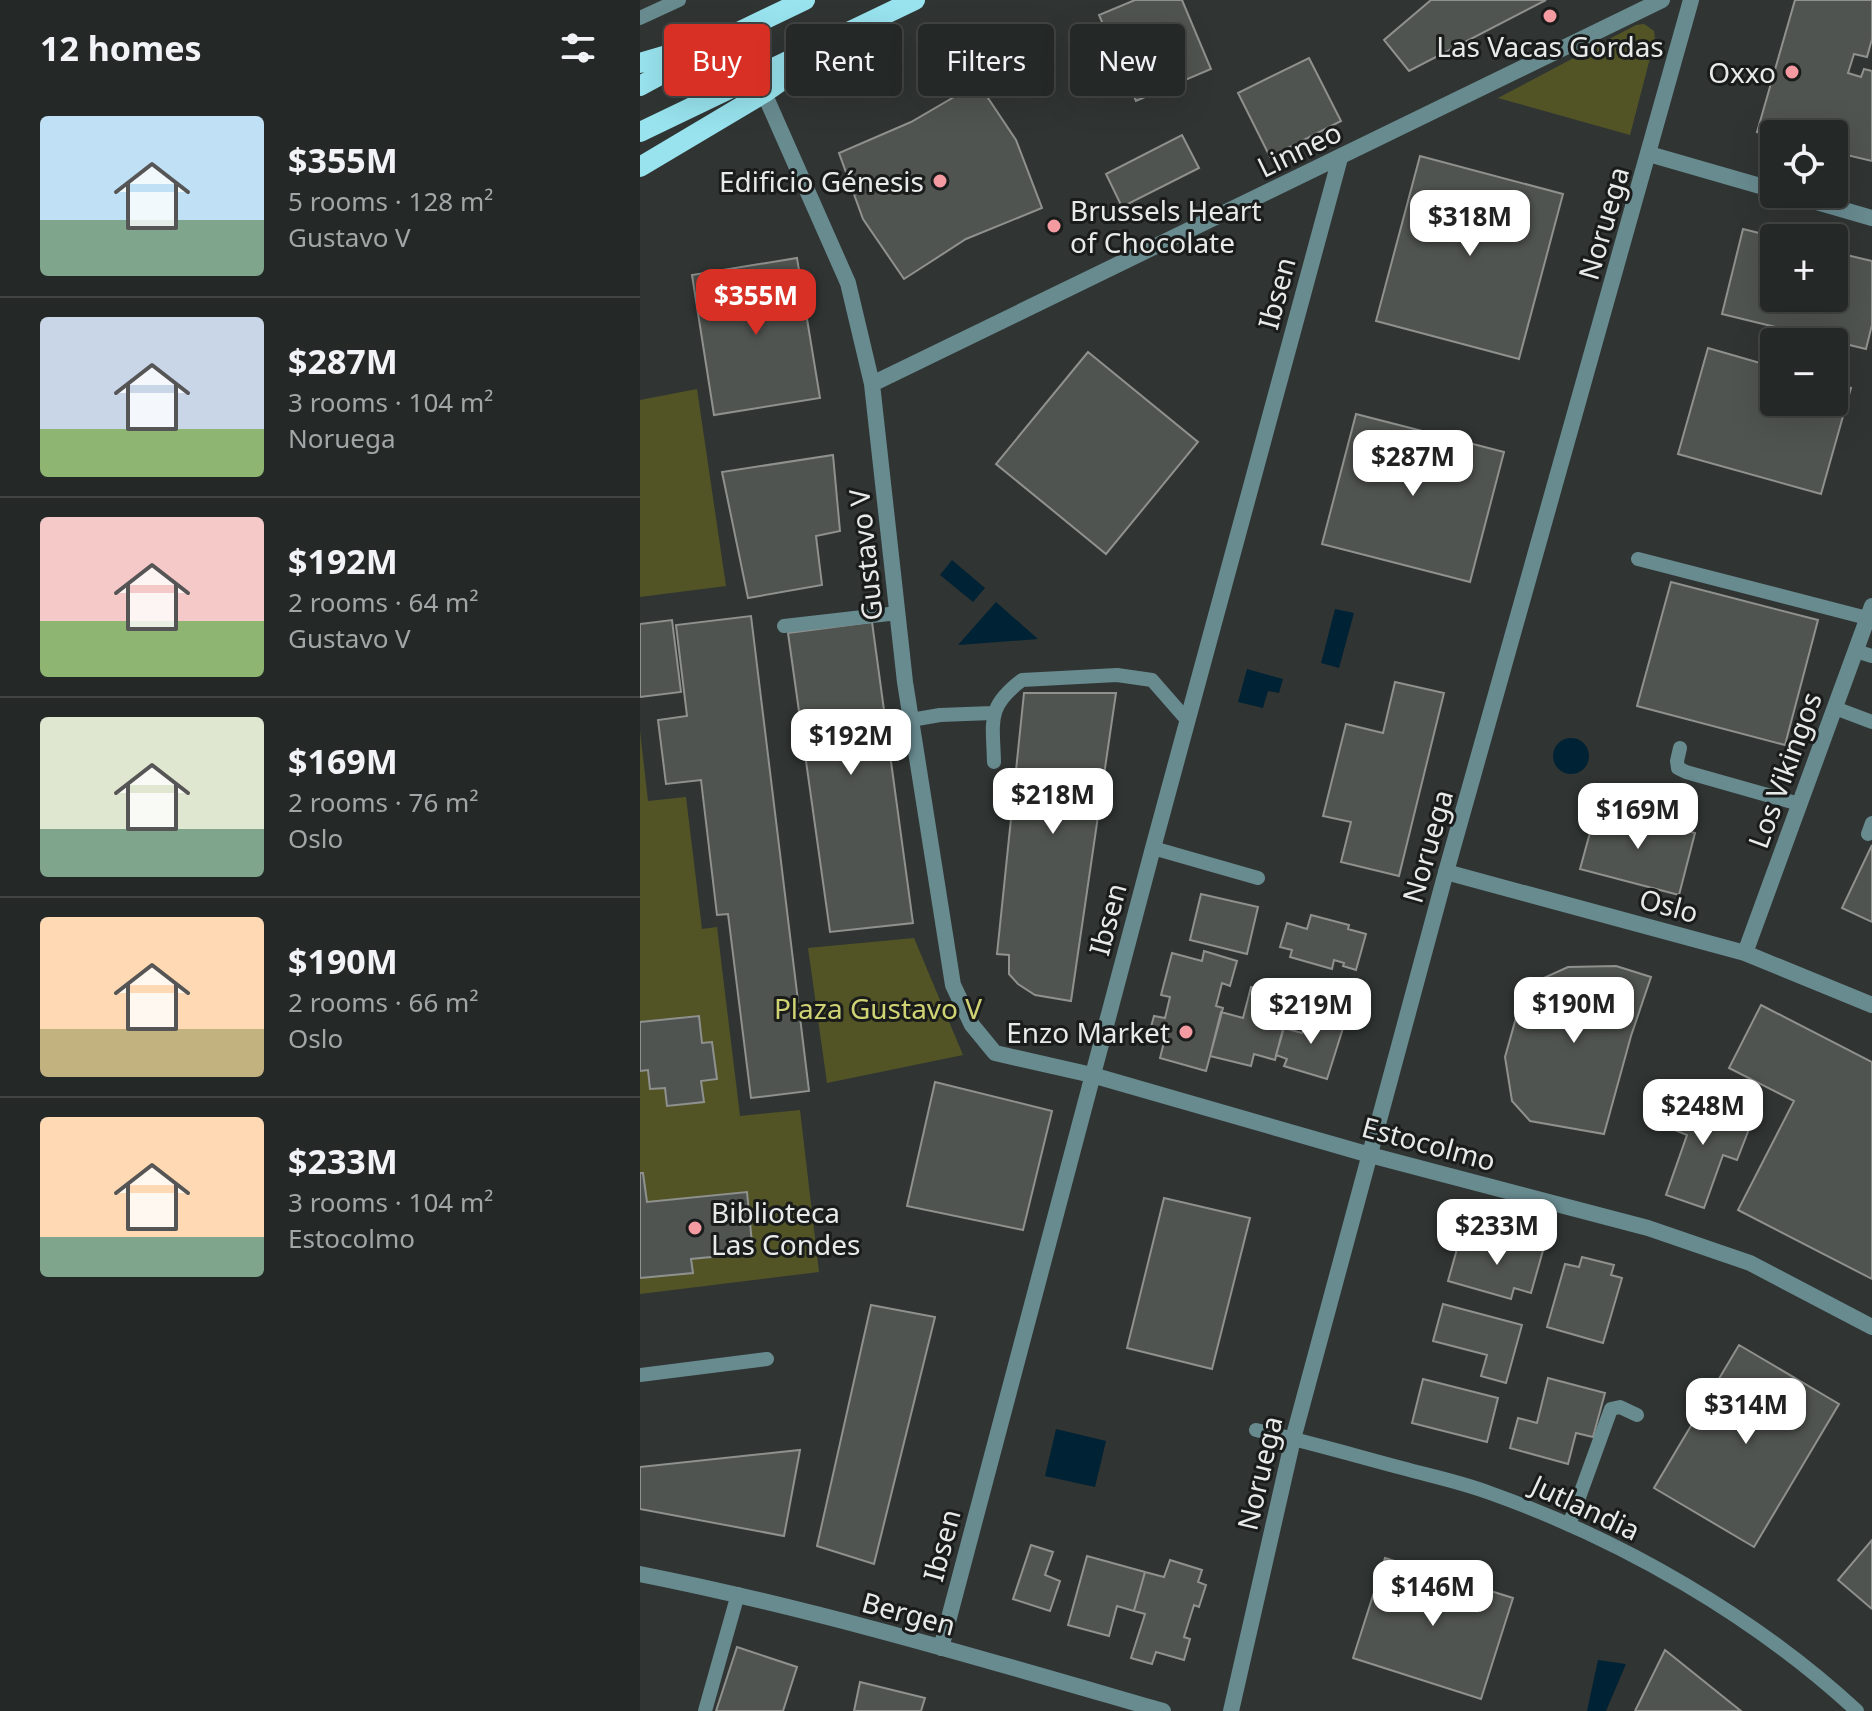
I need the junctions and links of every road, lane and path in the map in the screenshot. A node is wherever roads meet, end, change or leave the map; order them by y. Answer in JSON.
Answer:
{"nodes":[{"id":1,"x":679,"y":0,"type":"edge"},
{"id":2,"x":805,"y":0,"type":"edge"},
{"id":3,"x":915,"y":0,"type":"edge"},
{"id":4,"x":1662,"y":0,"type":"edge"},
{"id":5,"x":1691,"y":0,"type":"edge"},
{"id":6,"x":640,"y":18,"type":"edge"},
{"id":7,"x":755,"y":24,"type":"edge"},
{"id":8,"x":867,"y":24,"type":"edge"},
{"id":9,"x":664,"y":56,"type":"edge"},
{"id":10,"x":640,"y":63,"type":"edge"},
{"id":11,"x":786,"y":63,"type":"edge"},
{"id":12,"x":664,"y":73,"type":"edge"},
{"id":13,"x":640,"y":86,"type":"edge"},
{"id":14,"x":759,"y":96,"type":"edge"},
{"id":15,"x":765,"y":96,"type":"edge"},
{"id":16,"x":640,"y":132,"type":"edge"},
{"id":17,"x":1649,"y":154,"type":"junction"},
{"id":18,"x":1340,"y":158,"type":"junction"},
{"id":19,"x":640,"y":167,"type":"edge"},
{"id":20,"x":1760,"y":186,"type":"edge"},
{"id":21,"x":1837,"y":208,"type":"edge"},
{"id":22,"x":1872,"y":218,"type":"edge"},
{"id":23,"x":872,"y":384,"type":"junction"},
{"id":24,"x":1638,"y":559,"type":"dead end"},
{"id":25,"x":1870,"y":612,"type":"edge"},
{"id":26,"x":898,"y":613,"type":"junction"},
{"id":27,"x":784,"y":626,"type":"dead end"},
{"id":28,"x":1864,"y":653,"type":"edge"},
{"id":29,"x":1835,"y":708,"type":"junction"},
{"id":30,"x":992,"y":713,"type":"junction"},
{"id":31,"x":911,"y":720,"type":"junction"},
{"id":32,"x":1187,"y":720,"type":"junction"},
{"id":33,"x":1872,"y":722,"type":"edge"},
{"id":34,"x":1680,"y":748,"type":"dead end"},
{"id":35,"x":994,"y":762,"type":"dead end"},
{"id":36,"x":1799,"y":804,"type":"junction"},
{"id":37,"x":1153,"y":848,"type":"junction"},
{"id":38,"x":1446,"y":872,"type":"junction"},
{"id":39,"x":1258,"y":878,"type":"dead end"},
{"id":40,"x":1745,"y":953,"type":"junction"},
{"id":41,"x":1872,"y":1005,"type":"edge"},
{"id":42,"x":972,"y":1025,"type":"joint"},
{"id":43,"x":1092,"y":1075,"type":"junction"},
{"id":44,"x":1370,"y":1155,"type":"junction"},
{"id":45,"x":1872,"y":1327,"type":"edge"},
{"id":46,"x":767,"y":1359,"type":"dead end"},
{"id":47,"x":640,"y":1375,"type":"edge"},
{"id":48,"x":1637,"y":1415,"type":"dead end"},
{"id":49,"x":1256,"y":1430,"type":"dead end"},
{"id":50,"x":1293,"y":1439,"type":"junction"},
{"id":51,"x":1569,"y":1525,"type":"junction"},
{"id":52,"x":640,"y":1574,"type":"edge"},
{"id":53,"x":738,"y":1594,"type":"junction"},
{"id":54,"x":941,"y":1648,"type":"junction"},
{"id":55,"x":705,"y":1711,"type":"edge"},
{"id":56,"x":1163,"y":1711,"type":"edge"},
{"id":57,"x":1231,"y":1711,"type":"edge"},
{"id":58,"x":1857,"y":1711,"type":"edge"}],
"edges":[{"from":1,"to":6,"type":"lane"},
{"from":2,"to":7,"type":"main road"},
{"from":3,"to":8,"type":"main road"},
{"from":4,"to":18,"type":"street","name":"Linneo"},
{"from":5,"to":17,"type":"street","name":"Noruega"},
{"from":9,"to":10,"type":"main road"},
{"from":11,"to":16,"type":"main road"},
{"from":12,"to":13,"type":"main road"},
{"from":14,"to":19,"type":"main road"},
{"from":15,"to":23,"type":"street","name":"Gustavo V"},
{"from":17,"to":20,"type":"street"},
{"from":17,"to":38,"type":"street","name":"Noruega"},
{"from":18,"to":23,"type":"street","name":"Linneo"},
{"from":18,"to":32,"type":"street","name":"Ibsen"},
{"from":21,"to":22,"type":"street"},
{"from":23,"to":26,"type":"street","name":"Gustavo V"},
{"from":24,"to":25,"type":"lane"},
{"from":25,"to":28,"type":"street","name":"Los Vikingos"},
{"from":26,"to":27,"type":"lane"},
{"from":26,"to":31,"type":"street","name":"Gustavo V"},
{"from":28,"to":29,"type":"street","name":"Los Vikingos"},
{"from":29,"to":33,"type":"lane"},
{"from":29,"to":36,"type":"street","name":"Los Vikingos"},
{"from":30,"to":31,"type":"lane"},
{"from":30,"to":32,"type":"lane"},
{"from":30,"to":35,"type":"lane"},
{"from":31,"to":42,"type":"street","name":"Gustavo V"},
{"from":32,"to":37,"type":"street","name":"Ibsen"},
{"from":34,"to":36,"type":"lane"},
{"from":36,"to":40,"type":"street","name":"Los Vikingos"},
{"from":37,"to":39,"type":"lane"},
{"from":37,"to":43,"type":"street","name":"Ibsen"},
{"from":38,"to":40,"type":"street","name":"Oslo"},
{"from":38,"to":44,"type":"street","name":"Noruega"},
{"from":40,"to":41,"type":"street","name":"Oslo"},
{"from":42,"to":43,"type":"street","name":"Estocolmo"},
{"from":43,"to":44,"type":"street","name":"Estocolmo"},
{"from":43,"to":54,"type":"street","name":"Ibsen"},
{"from":44,"to":45,"type":"street","name":"Estocolmo"},
{"from":44,"to":50,"type":"street","name":"Noruega"},
{"from":46,"to":47,"type":"lane"},
{"from":48,"to":51,"type":"lane"},
{"from":49,"to":50,"type":"lane","name":"Jutlandia"},
{"from":50,"to":51,"type":"lane","name":"Jutlandia"},
{"from":50,"to":57,"type":"street","name":"Noruega"},
{"from":51,"to":58,"type":"lane","name":"Jutlandia"},
{"from":52,"to":53,"type":"street","name":"Bergen"},
{"from":53,"to":54,"type":"street","name":"Bergen"},
{"from":53,"to":55,"type":"lane"},
{"from":54,"to":56,"type":"street","name":"Bergen"}]}
